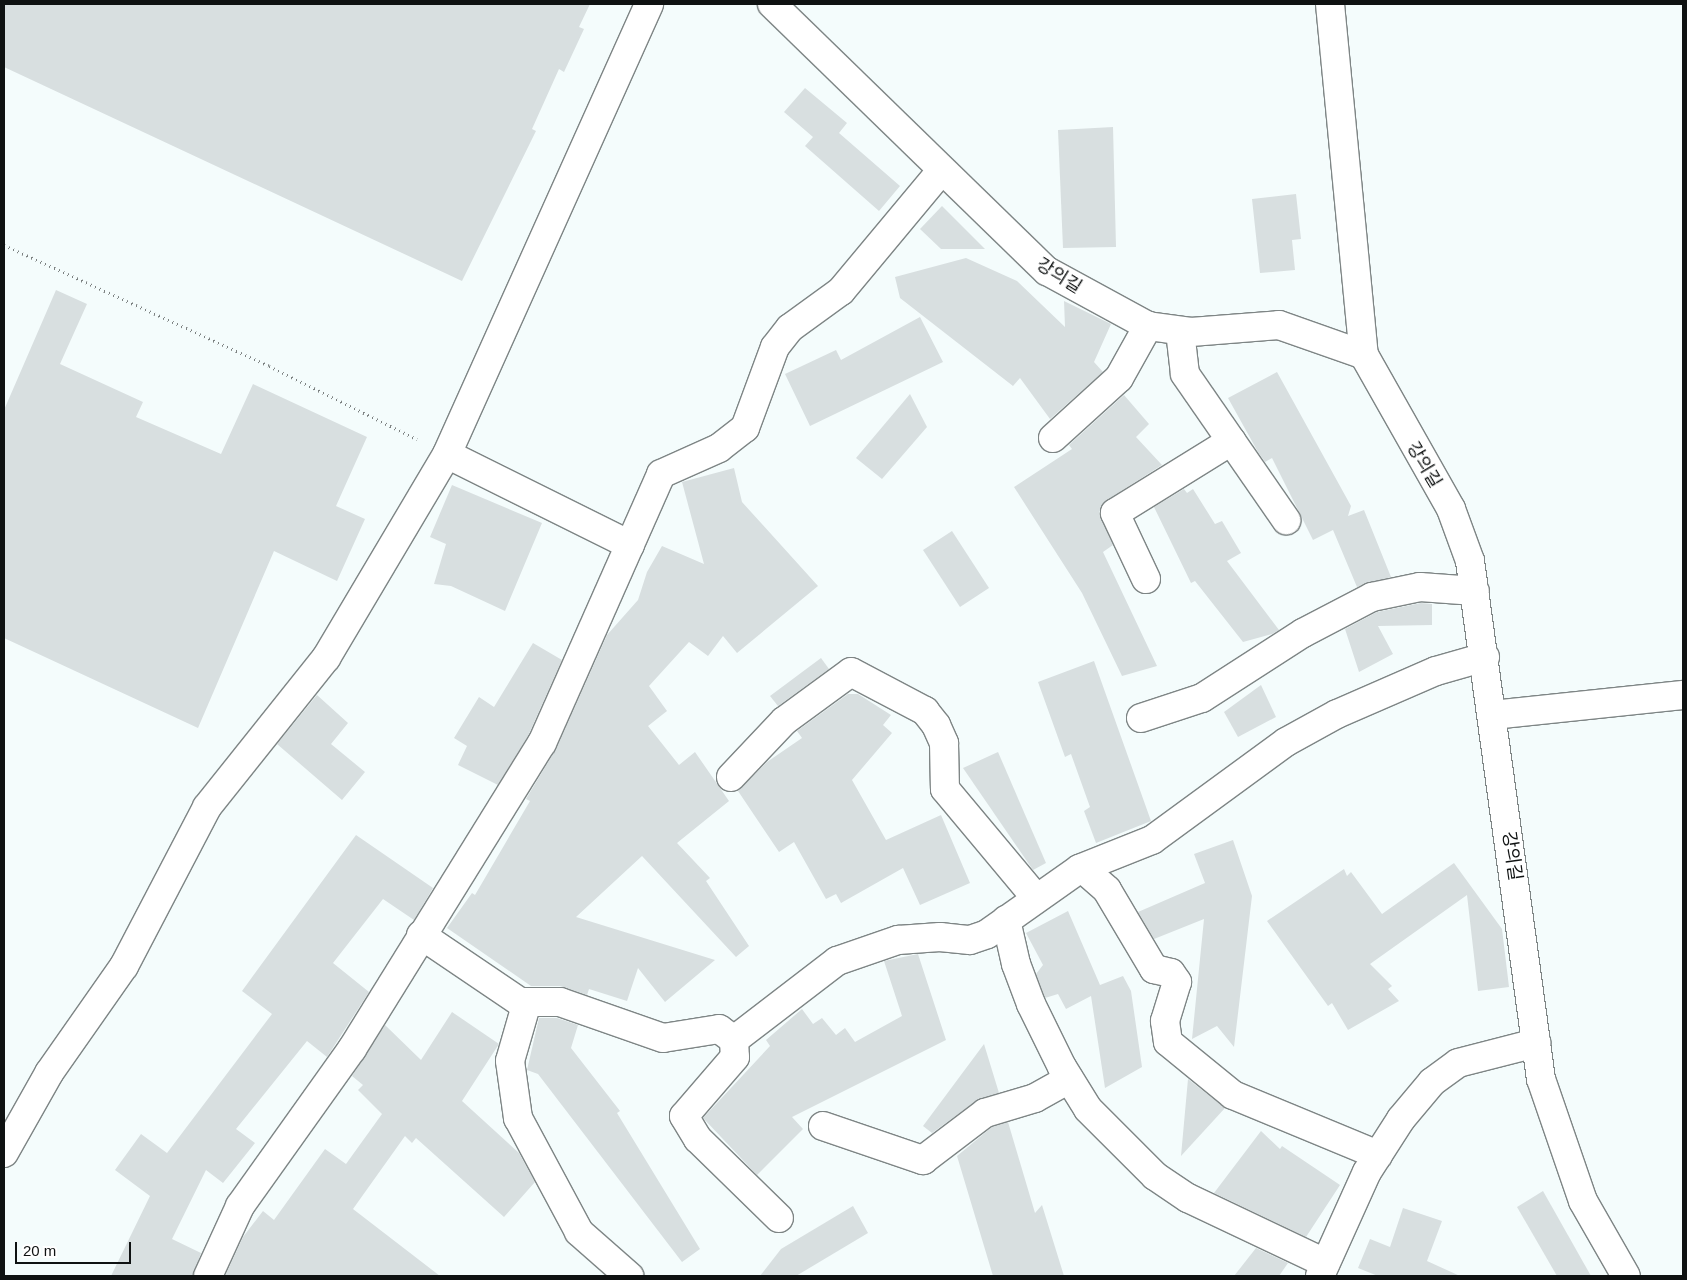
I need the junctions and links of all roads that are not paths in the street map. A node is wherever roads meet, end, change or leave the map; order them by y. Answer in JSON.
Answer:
{"nodes":[{"id":1,"x":649,"y":4,"type":"edge"},
{"id":2,"x":772,"y":4,"type":"edge"},
{"id":3,"x":1330,"y":4,"type":"edge"},
{"id":4,"x":941,"y":172,"type":"junction"},
{"id":5,"x":1148,"y":326,"type":"junction"},
{"id":6,"x":1180,"y":331,"type":"junction"},
{"id":7,"x":1364,"y":355,"type":"junction"},
{"id":8,"x":1053,"y":438,"type":"dead end"},
{"id":9,"x":1232,"y":441,"type":"junction"},
{"id":10,"x":447,"y":454,"type":"junction"},
{"id":11,"x":1286,"y":520,"type":"dead end"},
{"id":12,"x":630,"y":545,"type":"junction"},
{"id":13,"x":1146,"y":579,"type":"dead end"},
{"id":14,"x":1475,"y":591,"type":"junction"},
{"id":15,"x":1485,"y":657,"type":"junction"},
{"id":16,"x":1683,"y":695,"type":"edge"},
{"id":17,"x":1492,"y":715,"type":"junction"},
{"id":18,"x":1141,"y":718,"type":"dead end"},
{"id":19,"x":732,"y":777,"type":"dead end"},
{"id":20,"x":1082,"y":868,"type":"junction"},
{"id":21,"x":1036,"y":898,"type":"junction"},
{"id":22,"x":1006,"y":920,"type":"junction"},
{"id":23,"x":421,"y":935,"type":"junction"},
{"id":24,"x":527,"y":1002,"type":"junction"},
{"id":25,"x":734,"y":1040,"type":"junction"},
{"id":26,"x":1536,"y":1043,"type":"junction"},
{"id":27,"x":1069,"y":1079,"type":"junction"},
{"id":28,"x":823,"y":1126,"type":"dead end"},
{"id":29,"x":4,"y":1153,"type":"edge"},
{"id":30,"x":1378,"y":1155,"type":"junction"},
{"id":31,"x":779,"y":1218,"type":"dead end"},
{"id":32,"x":1322,"y":1270,"type":"edge"},
{"id":33,"x":208,"y":1276,"type":"edge"},
{"id":34,"x":630,"y":1276,"type":"edge"},
{"id":35,"x":1626,"y":1276,"type":"edge"}],
"edges":[{"from":1,"to":10,"type":"street"},
{"from":2,"to":4,"type":"street","name":"강의길"},
{"from":3,"to":7,"type":"street"},
{"from":4,"to":5,"type":"street","name":"강의길"},
{"from":4,"to":12,"type":"street"},
{"from":5,"to":6,"type":"street","name":"강의길"},
{"from":5,"to":8,"type":"street"},
{"from":6,"to":7,"type":"street","name":"강의길"},
{"from":6,"to":9,"type":"street"},
{"from":7,"to":14,"type":"street","name":"강의길"},
{"from":9,"to":11,"type":"street"},
{"from":9,"to":13,"type":"street"},
{"from":10,"to":12,"type":"street"},
{"from":10,"to":29,"type":"street"},
{"from":12,"to":23,"type":"street"},
{"from":14,"to":15,"type":"street","name":"강의길"},
{"from":14,"to":18,"type":"street"},
{"from":15,"to":17,"type":"street","name":"강의길"},
{"from":15,"to":20,"type":"street"},
{"from":16,"to":17,"type":"street"},
{"from":17,"to":26,"type":"street","name":"강의길"},
{"from":19,"to":21,"type":"street"},
{"from":20,"to":21,"type":"street"},
{"from":20,"to":30,"type":"street"},
{"from":21,"to":22,"type":"street"},
{"from":22,"to":25,"type":"street"},
{"from":22,"to":27,"type":"street"},
{"from":23,"to":24,"type":"street"},
{"from":23,"to":33,"type":"street"},
{"from":24,"to":25,"type":"street"},
{"from":24,"to":34,"type":"street"},
{"from":25,"to":31,"type":"street"},
{"from":26,"to":30,"type":"street"},
{"from":26,"to":35,"type":"street","name":"강의길"},
{"from":27,"to":28,"type":"street"},
{"from":27,"to":32,"type":"street"},
{"from":30,"to":32,"type":"street"}]}
